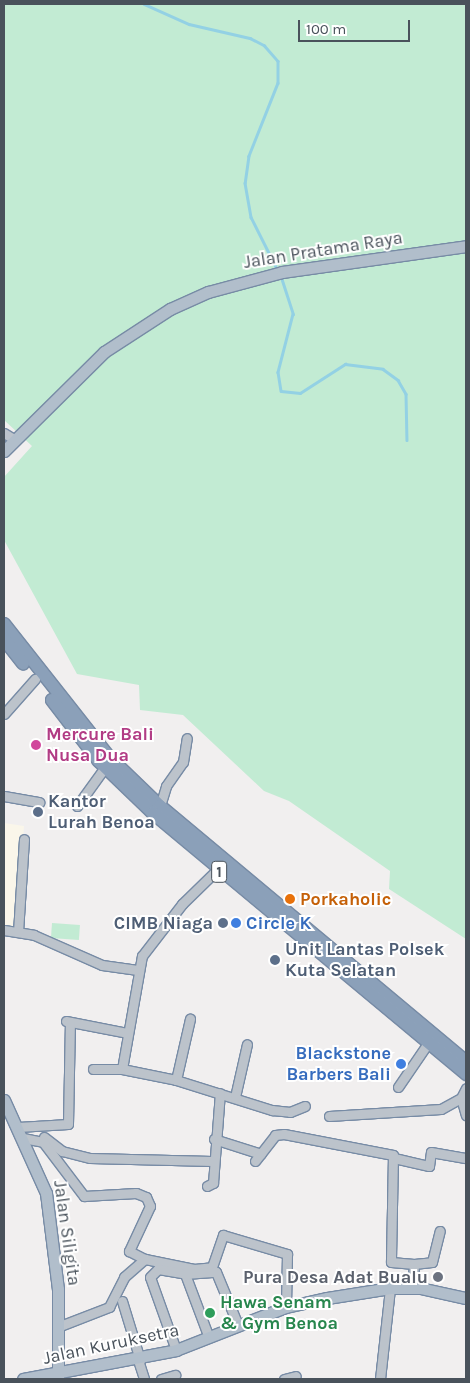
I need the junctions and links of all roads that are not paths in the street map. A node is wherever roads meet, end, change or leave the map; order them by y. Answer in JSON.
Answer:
{"nodes":[{"id":1,"x":466,"y":246,"type":"edge"},
{"id":2,"x":4,"y":433,"type":"edge"},
{"id":3,"x":15,"y":440,"type":"junction"},
{"id":4,"x":4,"y":451,"type":"edge"},
{"id":5,"x":4,"y":624,"type":"edge"},
{"id":6,"x":4,"y":639,"type":"edge"},
{"id":7,"x":35,"y":679,"type":"junction"},
{"id":8,"x":4,"y":714,"type":"edge"},
{"id":9,"x":187,"y":738,"type":"dead end"},
{"id":10,"x":105,"y":767,"type":"junction"},
{"id":11,"x":4,"y":796,"type":"edge"},
{"id":12,"x":39,"y":802,"type":"dead end"},
{"id":13,"x":77,"y":806,"type":"dead end"},
{"id":14,"x":160,"y":806,"type":"junction"},
{"id":15,"x":24,"y":840,"type":"dead end"},
{"id":16,"x":217,"y":870,"type":"junction"},
{"id":17,"x":4,"y":930,"type":"edge"},
{"id":18,"x":18,"y":932,"type":"junction"},
{"id":19,"x":138,"y":970,"type":"junction"},
{"id":20,"x":190,"y":1019,"type":"dead end"},
{"id":21,"x":127,"y":1033,"type":"junction"},
{"id":22,"x":428,"y":1043,"type":"junction"},
{"id":23,"x":247,"y":1044,"type":"dead end"},
{"id":24,"x":466,"y":1062,"type":"edge"},
{"id":25,"x":93,"y":1068,"type":"dead end"},
{"id":26,"x":122,"y":1069,"type":"junction"},
{"id":27,"x":466,"y":1074,"type":"edge"},
{"id":28,"x":176,"y":1080,"type":"junction"},
{"id":29,"x":398,"y":1087,"type":"dead end"},
{"id":30,"x":466,"y":1088,"type":"edge"},
{"id":31,"x":220,"y":1093,"type":"junction"},
{"id":32,"x":235,"y":1097,"type":"junction"},
{"id":33,"x":461,"y":1098,"type":"junction"},
{"id":34,"x":4,"y":1100,"type":"edge"},
{"id":35,"x":305,"y":1106,"type":"dead end"},
{"id":36,"x":466,"y":1115,"type":"edge"},
{"id":37,"x":329,"y":1116,"type":"dead end"},
{"id":38,"x":21,"y":1133,"type":"junction"},
{"id":39,"x":214,"y":1140,"type":"junction"},
{"id":40,"x":394,"y":1158,"type":"junction"},
{"id":41,"x":466,"y":1158,"type":"edge"},
{"id":42,"x":212,"y":1162,"type":"junction"},
{"id":43,"x":207,"y":1186,"type":"dead end"},
{"id":44,"x":440,"y":1231,"type":"dead end"},
{"id":45,"x":145,"y":1259,"type":"junction"},
{"id":46,"x":414,"y":1264,"type":"junction"},
{"id":47,"x":185,"y":1274,"type":"junction"},
{"id":48,"x":390,"y":1288,"type":"junction"},
{"id":49,"x":412,"y":1288,"type":"junction"},
{"id":50,"x":466,"y":1298,"type":"edge"},
{"id":51,"x":122,"y":1301,"type":"dead end"},
{"id":52,"x":286,"y":1307,"type":"junction"},
{"id":53,"x":238,"y":1325,"type":"junction"},
{"id":54,"x":60,"y":1326,"type":"junction"},
{"id":55,"x":209,"y":1338,"type":"junction"},
{"id":56,"x":176,"y":1350,"type":"junction"},
{"id":57,"x":139,"y":1360,"type":"junction"},
{"id":58,"x":176,"y":1375,"type":"dead end"},
{"id":59,"x":296,"y":1376,"type":"dead end"},
{"id":60,"x":59,"y":1377,"type":"edge"},
{"id":61,"x":23,"y":1379,"type":"edge"},
{"id":62,"x":144,"y":1379,"type":"edge"},
{"id":63,"x":160,"y":1379,"type":"edge"},
{"id":64,"x":284,"y":1379,"type":"edge"},
{"id":65,"x":380,"y":1379,"type":"edge"}],
"edges":[{"from":1,"to":3,"type":"main road","name":"Jalan Pratama Raya"},
{"from":2,"to":3,"type":"street"},
{"from":3,"to":4,"type":"main road","name":"Jalan Pratama Raya"},
{"from":5,"to":14,"type":"highway","number":"1"},
{"from":6,"to":7,"type":"highway","number":"1"},
{"from":7,"to":8,"type":"street"},
{"from":7,"to":10,"type":"highway","number":"1"},
{"from":9,"to":14,"type":"street"},
{"from":10,"to":13,"type":"street"},
{"from":10,"to":16,"type":"highway","number":"1"},
{"from":11,"to":12,"type":"street"},
{"from":14,"to":24,"type":"highway","number":"1"},
{"from":15,"to":18,"type":"street"},
{"from":16,"to":19,"type":"street"},
{"from":16,"to":22,"type":"highway","number":"1"},
{"from":17,"to":18,"type":"street"},
{"from":18,"to":19,"type":"street"},
{"from":19,"to":21,"type":"street"},
{"from":20,"to":28,"type":"street"},
{"from":21,"to":26,"type":"street"},
{"from":21,"to":38,"type":"street"},
{"from":22,"to":27,"type":"highway","number":"1"},
{"from":22,"to":29,"type":"street"},
{"from":23,"to":32,"type":"street"},
{"from":25,"to":26,"type":"street"},
{"from":26,"to":28,"type":"street"},
{"from":28,"to":31,"type":"street"},
{"from":30,"to":33,"type":"street"},
{"from":31,"to":32,"type":"street"},
{"from":31,"to":39,"type":"street"},
{"from":32,"to":35,"type":"street"},
{"from":33,"to":36,"type":"street"},
{"from":33,"to":37,"type":"street"},
{"from":34,"to":38,"type":"main road","name":"Jalan Siligita"},
{"from":38,"to":42,"type":"street"},
{"from":38,"to":45,"type":"street"},
{"from":38,"to":54,"type":"main road","name":"Jalan Siligita"},
{"from":39,"to":40,"type":"street"},
{"from":39,"to":42,"type":"street"},
{"from":40,"to":41,"type":"street"},
{"from":40,"to":46,"type":"street"},
{"from":42,"to":43,"type":"street"},
{"from":44,"to":46,"type":"street"},
{"from":45,"to":52,"type":"street"},
{"from":45,"to":54,"type":"street"},
{"from":46,"to":49,"type":"street"},
{"from":47,"to":53,"type":"street"},
{"from":47,"to":55,"type":"street"},
{"from":47,"to":56,"type":"street"},
{"from":48,"to":49,"type":"main road","name":"Jalan Kuruksetra"},
{"from":48,"to":52,"type":"main road","name":"Jalan Kuruksetra"},
{"from":48,"to":65,"type":"street"},
{"from":49,"to":50,"type":"main road","name":"Jalan Kuruksetra"},
{"from":51,"to":57,"type":"street"},
{"from":52,"to":53,"type":"main road","name":"Jalan Kuruksetra"},
{"from":53,"to":55,"type":"main road","name":"Jalan Kuruksetra"},
{"from":54,"to":60,"type":"main road","name":"Jalan Siligita"},
{"from":55,"to":56,"type":"main road","name":"Jalan Kuruksetra"},
{"from":56,"to":57,"type":"main road","name":"Jalan Kuruksetra"},
{"from":57,"to":60,"type":"main road","name":"Jalan Kuruksetra"},
{"from":57,"to":62,"type":"street"},
{"from":58,"to":63,"type":"street"},
{"from":59,"to":64,"type":"street"},
{"from":60,"to":61,"type":"main road","name":"Jalan Kuruksetra"}]}
